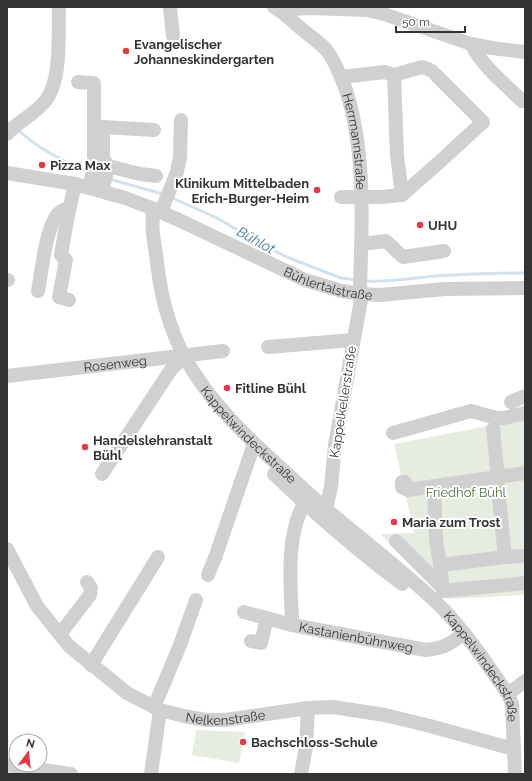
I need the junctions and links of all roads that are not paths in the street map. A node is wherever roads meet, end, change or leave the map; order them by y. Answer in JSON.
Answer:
{"nodes":[{"id":1,"x":59,"y":7,"type":"edge"},
{"id":2,"x":170,"y":7,"type":"edge"},
{"id":3,"x":357,"y":8,"type":"edge"},
{"id":4,"x":280,"y":10,"type":"edge"},
{"id":5,"x":173,"y":36,"type":"dead end"},
{"id":6,"x":471,"y":44,"type":"junction"},
{"id":7,"x":524,"y":54,"type":"edge"},
{"id":8,"x":394,"y":75,"type":"junction"},
{"id":9,"x":342,"y":77,"type":"junction"},
{"id":10,"x":78,"y":82,"type":"dead end"},
{"id":11,"x":522,"y":101,"type":"dead end"},
{"id":12,"x":181,"y":120,"type":"dead end"},
{"id":13,"x":9,"y":126,"type":"edge"},
{"id":14,"x":154,"y":130,"type":"dead end"},
{"id":15,"x":7,"y":173,"type":"edge"},
{"id":16,"x":156,"y":176,"type":"dead end"},
{"id":17,"x":96,"y":179,"type":"junction"},
{"id":18,"x":402,"y":195,"type":"junction"},
{"id":19,"x":361,"y":196,"type":"junction"},
{"id":20,"x":341,"y":197,"type":"dead end"},
{"id":21,"x":163,"y":203,"type":"junction"},
{"id":22,"x":70,"y":207,"type":"junction"},
{"id":23,"x":361,"y":244,"type":"junction"},
{"id":24,"x":444,"y":251,"type":"dead end"},
{"id":25,"x":361,"y":285,"type":"junction"},
{"id":26,"x":525,"y":288,"type":"edge"},
{"id":27,"x":38,"y":291,"type":"dead end"},
{"id":28,"x":69,"y":300,"type":"dead end"},
{"id":29,"x":353,"y":340,"type":"junction"},
{"id":30,"x":268,"y":348,"type":"dead end"},
{"id":31,"x":223,"y":351,"type":"dead end"},
{"id":32,"x":184,"y":356,"type":"junction"},
{"id":33,"x":7,"y":376,"type":"edge"},
{"id":34,"x":525,"y":396,"type":"edge"},
{"id":35,"x":510,"y":402,"type":"dead end"},
{"id":36,"x":525,"y":413,"type":"edge"},
{"id":37,"x":493,"y":429,"type":"dead end"},
{"id":38,"x":393,"y":434,"type":"dead end"},
{"id":39,"x":252,"y":447,"type":"junction"},
{"id":40,"x":525,"y":473,"type":"edge"},
{"id":41,"x":102,"y":474,"type":"dead end"},
{"id":42,"x":498,"y":477,"type":"junction"},
{"id":43,"x":405,"y":482,"type":"dead end"},
{"id":44,"x":434,"y":486,"type":"junction"},
{"id":45,"x":304,"y":504,"type":"junction"},
{"id":46,"x":326,"y":509,"type":"junction"},
{"id":47,"x":396,"y":541,"type":"dead end"},
{"id":48,"x":7,"y":548,"type":"edge"},
{"id":49,"x":525,"y":556,"type":"edge"},
{"id":50,"x":158,"y":557,"type":"dead end"},
{"id":51,"x":505,"y":557,"type":"junction"},
{"id":52,"x":440,"y":565,"type":"junction"},
{"id":53,"x":208,"y":576,"type":"dead end"},
{"id":54,"x":88,"y":582,"type":"dead end"},
{"id":55,"x":525,"y":583,"type":"edge"},
{"id":56,"x":442,"y":587,"type":"junction"},
{"id":57,"x":196,"y":600,"type":"dead end"},
{"id":58,"x":437,"y":604,"type":"junction"},
{"id":59,"x":244,"y":612,"type":"dead end"},
{"id":60,"x":267,"y":618,"type":"junction"},
{"id":61,"x":292,"y":625,"type":"junction"},
{"id":62,"x":464,"y":633,"type":"junction"},
{"id":63,"x":60,"y":634,"type":"junction"},
{"id":64,"x":251,"y":641,"type":"dead end"},
{"id":65,"x":91,"y":665,"type":"junction"},
{"id":66,"x":525,"y":681,"type":"edge"},
{"id":67,"x":508,"y":694,"type":"junction"},
{"id":68,"x":157,"y":708,"type":"junction"},
{"id":69,"x":308,"y":708,"type":"junction"},
{"id":70,"x":518,"y":756,"type":"edge"},
{"id":71,"x":7,"y":765,"type":"edge"},
{"id":72,"x":71,"y":774,"type":"edge"},
{"id":73,"x":151,"y":774,"type":"edge"},
{"id":74,"x":301,"y":774,"type":"edge"},
{"id":75,"x":515,"y":774,"type":"edge"}],
"edges":[{"from":1,"to":13,"type":"street"},
{"from":2,"to":5,"type":"street"},
{"from":3,"to":4,"type":"street"},
{"from":3,"to":6,"type":"street"},
{"from":4,"to":9,"type":"street","name":"Herrmannstraße"},
{"from":6,"to":7,"type":"street"},
{"from":6,"to":11,"type":"street"},
{"from":8,"to":9,"type":"street"},
{"from":8,"to":18,"type":"street"},
{"from":8,"to":18,"type":"street"},
{"from":9,"to":19,"type":"street","name":"Herrmannstraße"},
{"from":10,"to":17,"type":"street"},
{"from":12,"to":21,"type":"street","name":"Kappelwindeckstraße"},
{"from":14,"to":17,"type":"street"},
{"from":15,"to":17,"type":"street","name":"Bühlertalstraße"},
{"from":16,"to":17,"type":"street"},
{"from":17,"to":21,"type":"street","name":"Bühlertalstraße"},
{"from":17,"to":22,"type":"street"},
{"from":18,"to":19,"type":"street"},
{"from":19,"to":20,"type":"street"},
{"from":19,"to":23,"type":"street","name":"Herrmannstraße"},
{"from":21,"to":25,"type":"street","name":"Bühlertalstraße"},
{"from":21,"to":32,"type":"street","name":"Kappelwindeckstraße"},
{"from":22,"to":27,"type":"street"},
{"from":22,"to":28,"type":"street"},
{"from":23,"to":24,"type":"street"},
{"from":23,"to":25,"type":"street","name":"Herrmannstraße"},
{"from":25,"to":26,"type":"street","name":"Bühlertalstraße"},
{"from":25,"to":29,"type":"street","name":"Kappelkellerstraße"},
{"from":29,"to":30,"type":"street"},
{"from":29,"to":46,"type":"street","name":"Kappelkellerstraße"},
{"from":31,"to":32,"type":"street","name":"Rosenweg"},
{"from":32,"to":33,"type":"street","name":"Rosenweg"},
{"from":32,"to":39,"type":"street","name":"Kappelwindeckstraße"},
{"from":32,"to":41,"type":"street"},
{"from":34,"to":35,"type":"street"},
{"from":36,"to":38,"type":"street"},
{"from":37,"to":42,"type":"street"},
{"from":39,"to":45,"type":"street","name":"Kappelwindeckstraße"},
{"from":39,"to":46,"type":"street","name":"Kappelwindeckstraße"},
{"from":39,"to":53,"type":"street"},
{"from":40,"to":42,"type":"street"},
{"from":42,"to":44,"type":"street"},
{"from":42,"to":51,"type":"street"},
{"from":43,"to":44,"type":"street"},
{"from":44,"to":52,"type":"street"},
{"from":45,"to":58,"type":"street","name":"Kappelwindeckstraße"},
{"from":45,"to":61,"type":"street"},
{"from":46,"to":58,"type":"street","name":"Kappelwindeckstraße"},
{"from":47,"to":56,"type":"street"},
{"from":48,"to":63,"type":"street","name":"Nelkenstraße"},
{"from":49,"to":51,"type":"street"},
{"from":50,"to":65,"type":"street"},
{"from":51,"to":52,"type":"street"},
{"from":52,"to":56,"type":"street"},
{"from":54,"to":63,"type":"street"},
{"from":55,"to":56,"type":"street"},
{"from":57,"to":68,"type":"street"},
{"from":58,"to":62,"type":"street","name":"Kappelwindeckstraße"},
{"from":59,"to":60,"type":"street","name":"Kastanienbühnweg"},
{"from":60,"to":61,"type":"street","name":"Kastanienbühnweg"},
{"from":60,"to":64,"type":"street"},
{"from":61,"to":62,"type":"street","name":"Kastanienbühnweg"},
{"from":62,"to":67,"type":"street","name":"Kappelwindeckstraße"},
{"from":63,"to":65,"type":"street","name":"Nelkenstraße"},
{"from":65,"to":68,"type":"street","name":"Nelkenstraße"},
{"from":66,"to":67,"type":"street"},
{"from":67,"to":70,"type":"street","name":"Kappelwindeckstraße"},
{"from":68,"to":69,"type":"street","name":"Nelkenstraße"},
{"from":68,"to":73,"type":"street"},
{"from":69,"to":70,"type":"street","name":"Nelkenstraße"},
{"from":69,"to":74,"type":"street"},
{"from":70,"to":75,"type":"street","name":"Kappelwindeckstraße"},
{"from":71,"to":72,"type":"street"}]}
